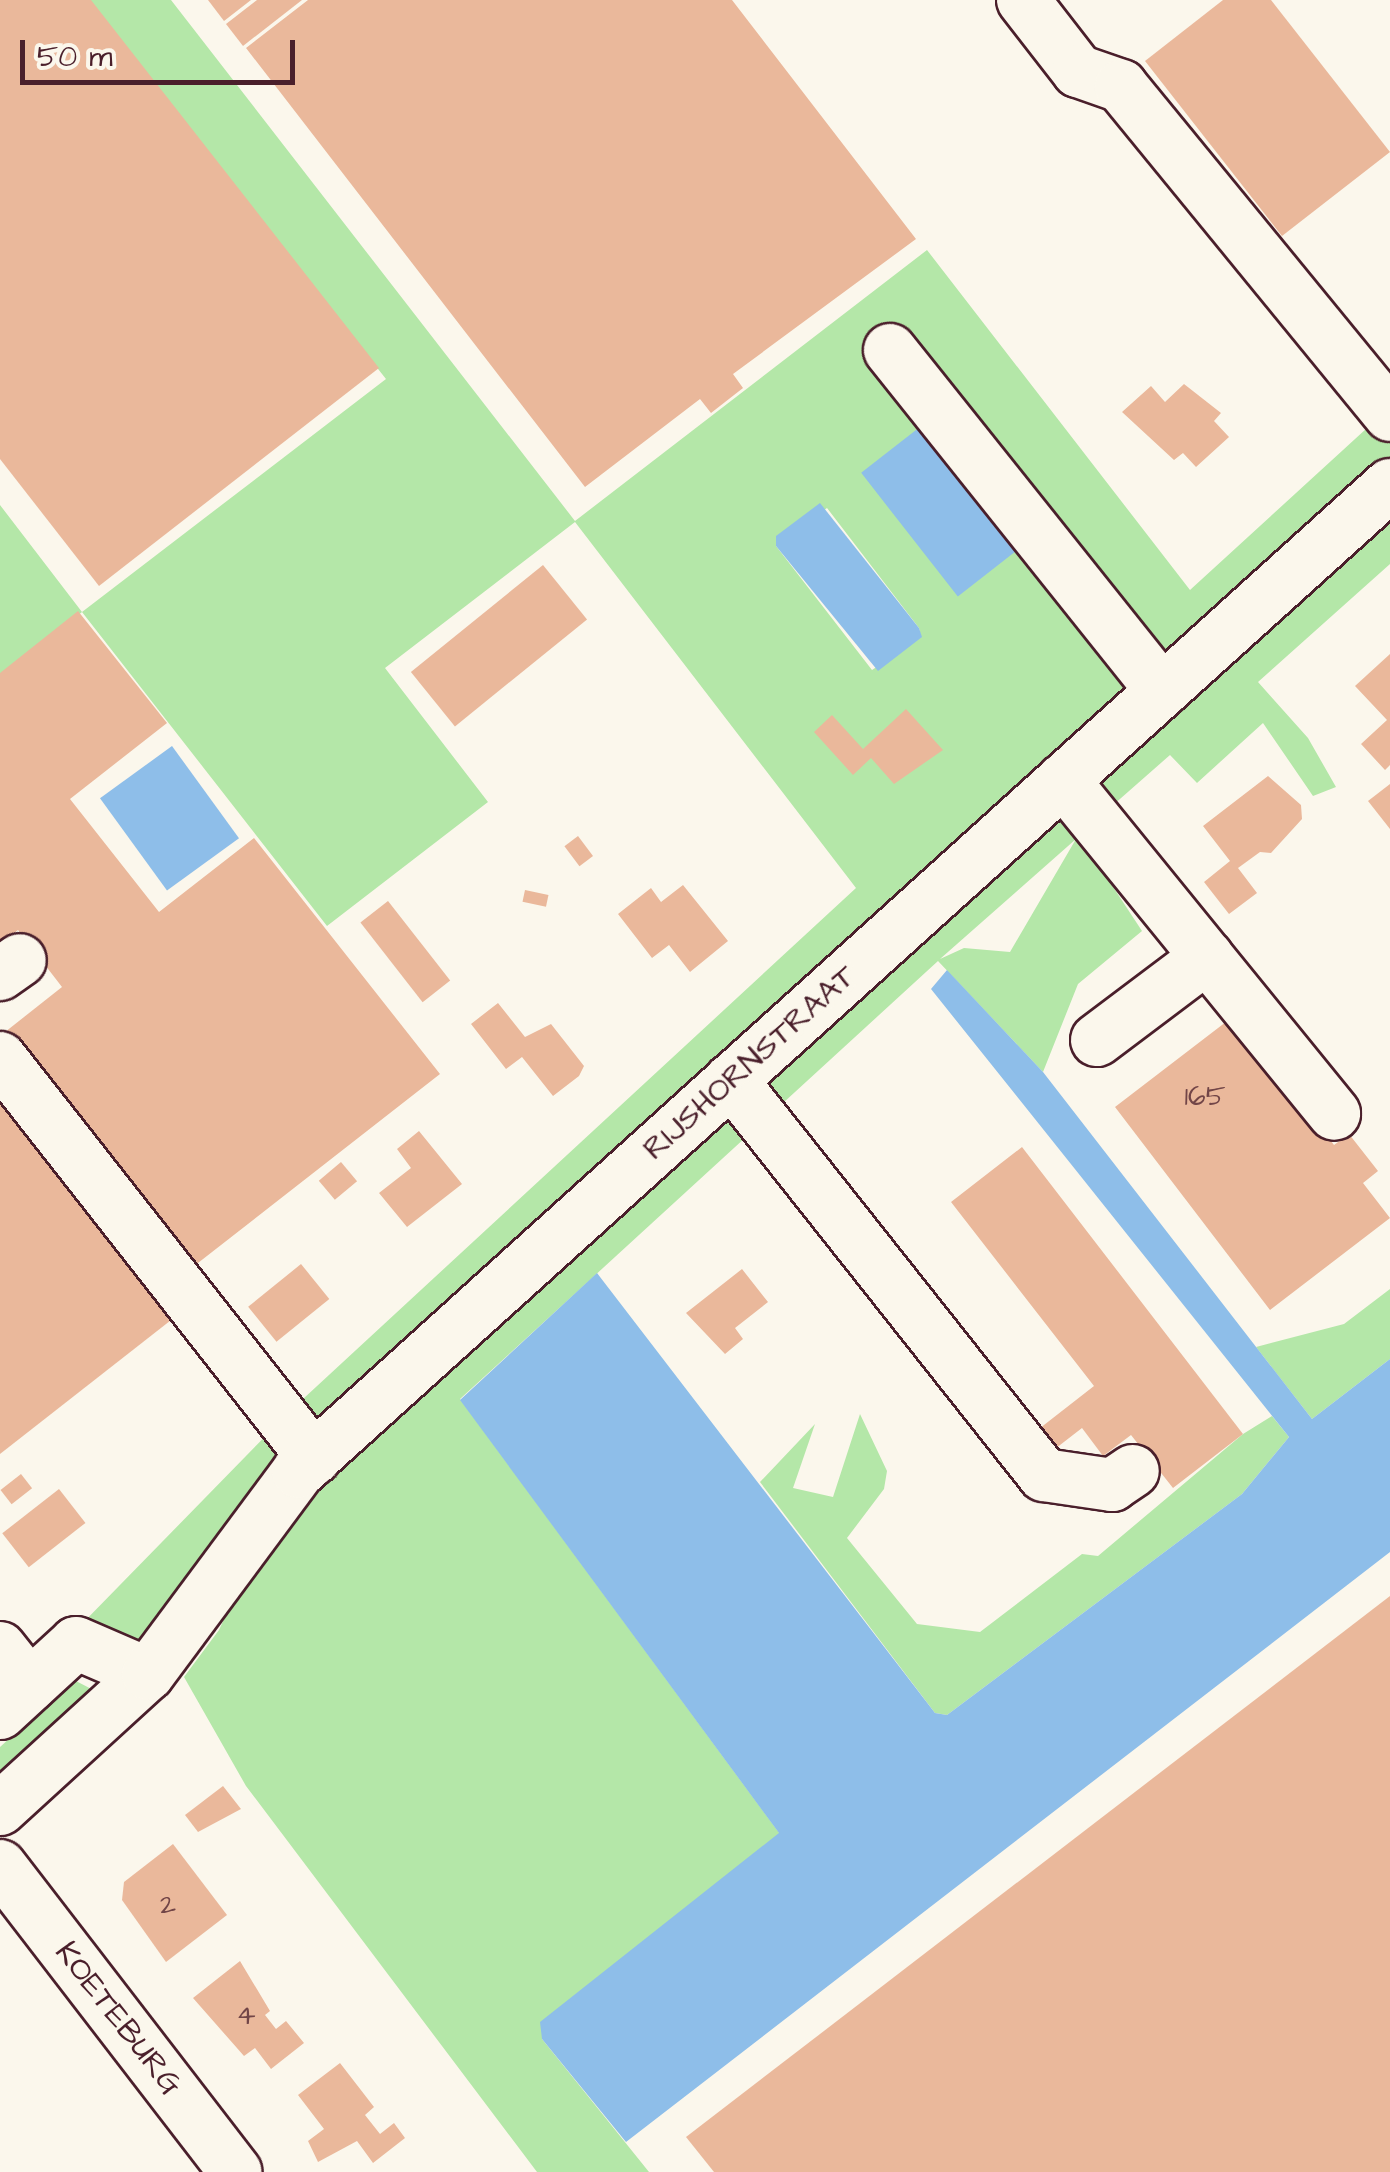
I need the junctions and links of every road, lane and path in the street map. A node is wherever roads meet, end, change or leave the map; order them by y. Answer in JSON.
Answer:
{"nodes":[{"id":1,"x":1023,"y":0,"type":"edge"},
{"id":2,"x":890,"y":350,"type":"dead end"},
{"id":3,"x":1390,"y":415,"type":"edge"},
{"id":4,"x":1390,"y":484,"type":"edge"},
{"id":5,"x":1162,"y":691,"type":"junction"},
{"id":6,"x":1063,"y":780,"type":"junction"},
{"id":7,"x":1207,"y":957,"type":"junction"},
{"id":8,"x":1097,"y":1040,"type":"dead end"},
{"id":9,"x":0,"y":1058,"type":"edge"},
{"id":10,"x":731,"y":1080,"type":"junction"},
{"id":11,"x":1334,"y":1114,"type":"dead end"},
{"id":12,"x":314,"y":1458,"type":"junction"},
{"id":13,"x":1133,"y":1471,"type":"dead end"},
{"id":14,"x":148,"y":1674,"type":"junction"},
{"id":15,"x":10,"y":1682,"type":"edge"},
{"id":16,"x":0,"y":1808,"type":"edge"},
{"id":17,"x":0,"y":1866,"type":"edge"},
{"id":18,"x":236,"y":2172,"type":"edge"}],
"edges":[{"from":1,"to":3,"type":"street"},
{"from":2,"to":5,"type":"street"},
{"from":4,"to":5,"type":"street","name":"RIJSHORNSTRAAT"},
{"from":5,"to":6,"type":"street","name":"RIJSHORNSTRAAT"},
{"from":6,"to":7,"type":"street"},
{"from":6,"to":10,"type":"street","name":"RIJSHORNSTRAAT"},
{"from":7,"to":8,"type":"street"},
{"from":7,"to":11,"type":"street"},
{"from":9,"to":12,"type":"street"},
{"from":10,"to":12,"type":"street","name":"RIJSHORNSTRAAT"},
{"from":10,"to":13,"type":"street"},
{"from":12,"to":14,"type":"street","name":"RIJSHORNSTRAAT"},
{"from":14,"to":15,"type":"street"},
{"from":14,"to":16,"type":"street","name":"RIJSHORNSTRAAT"},
{"from":17,"to":18,"type":"street","name":"KOETEBURG"}]}
